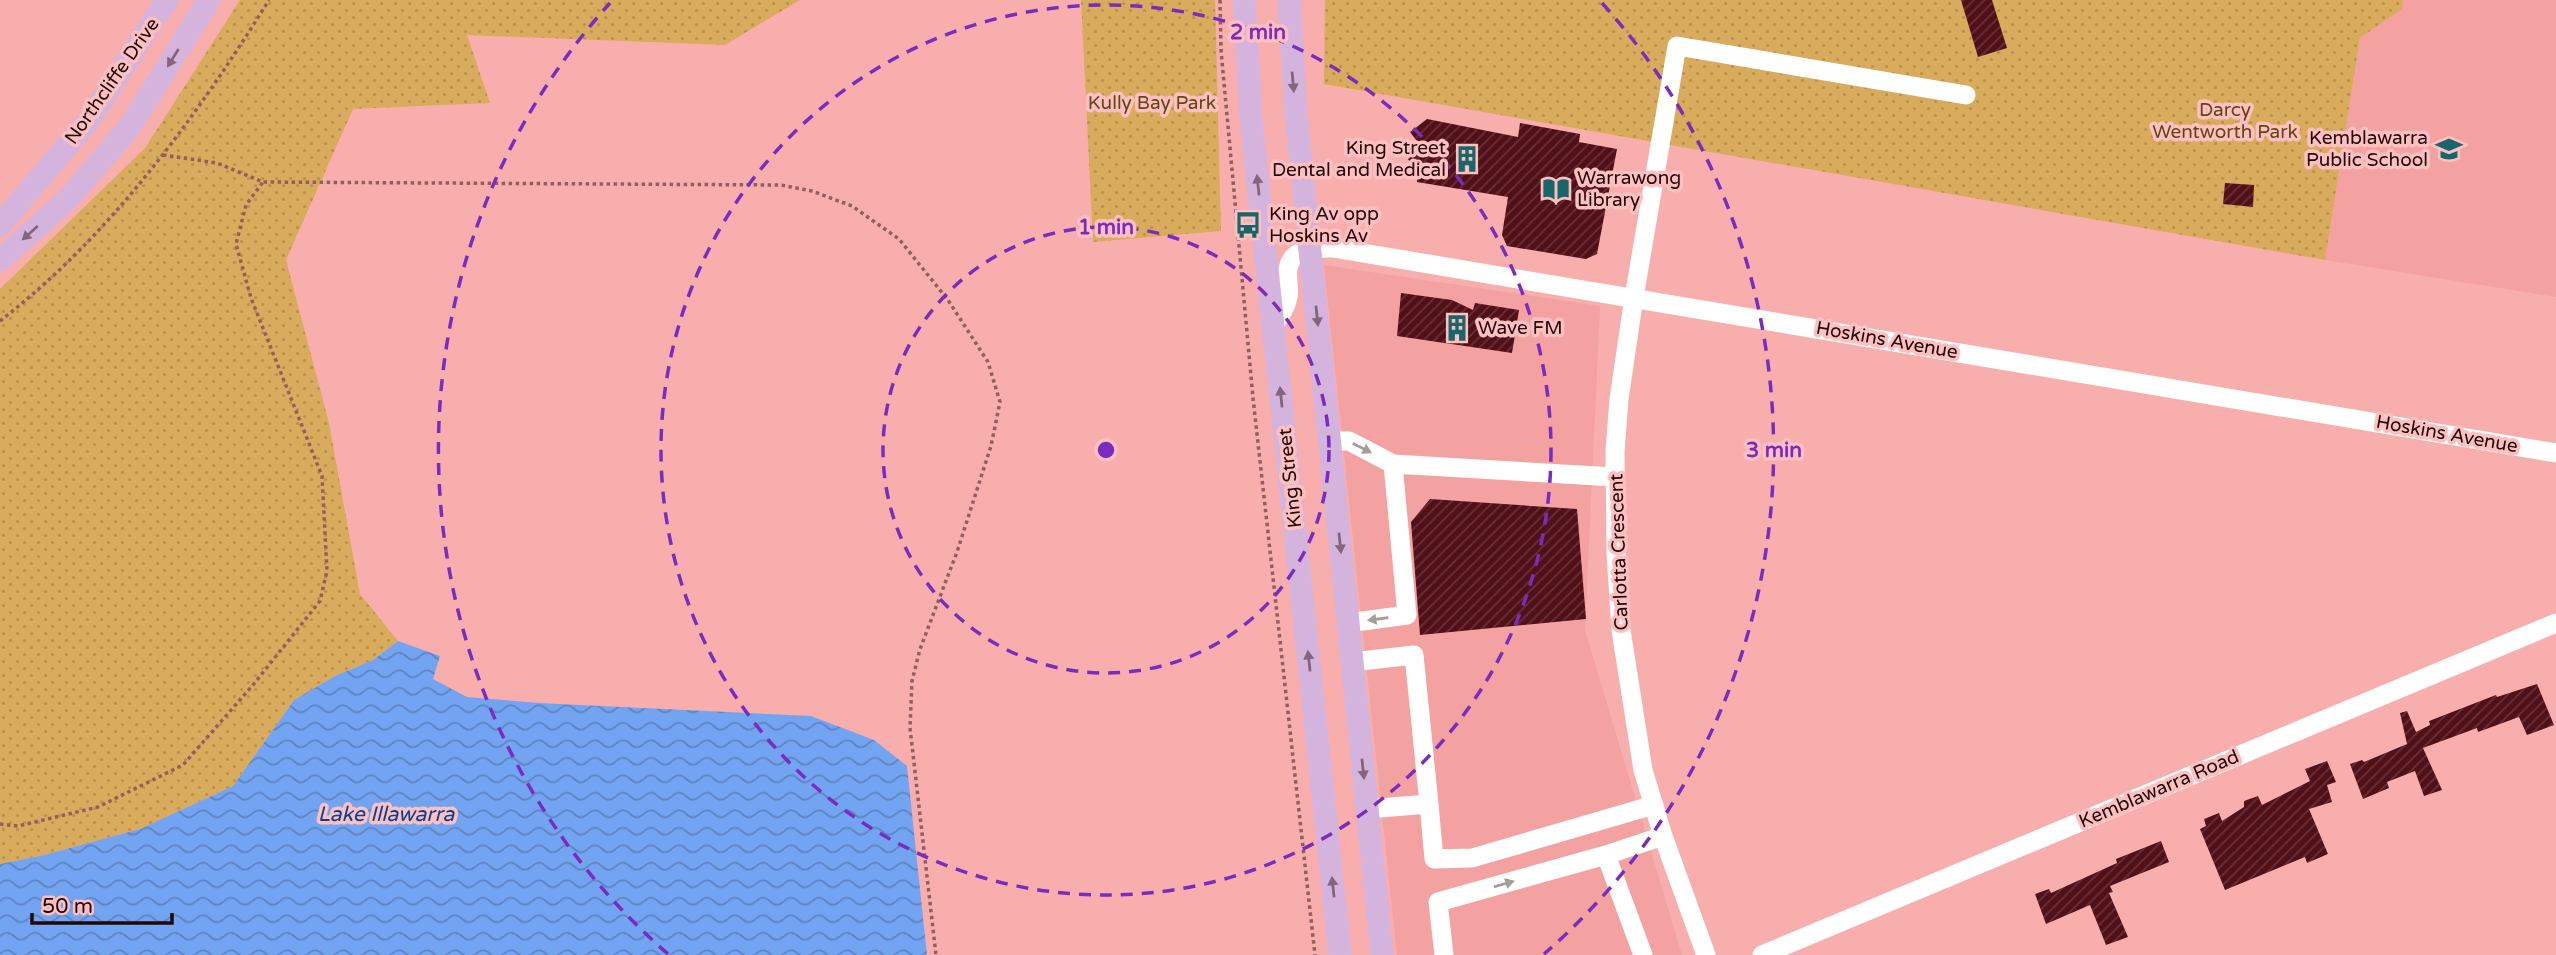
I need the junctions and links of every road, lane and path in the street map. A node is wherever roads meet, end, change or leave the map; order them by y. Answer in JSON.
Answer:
{"nodes":[{"id":1,"x":167,"y":0,"type":"edge"},
{"id":2,"x":209,"y":0,"type":"edge"},
{"id":3,"x":268,"y":0,"type":"edge"},
{"id":4,"x":1220,"y":0,"type":"edge"},
{"id":5,"x":1244,"y":0,"type":"edge"},
{"id":6,"x":1289,"y":0,"type":"edge"},
{"id":7,"x":1966,"y":95,"type":"dead end"},
{"id":8,"x":163,"y":155,"type":"junction"},
{"id":9,"x":262,"y":182,"type":"junction"},
{"id":10,"x":0,"y":225,"type":"edge"},
{"id":11,"x":1310,"y":248,"type":"junction"},
{"id":12,"x":0,"y":260,"type":"edge"},
{"id":13,"x":1634,"y":297,"type":"junction"},
{"id":14,"x":0,"y":321,"type":"edge"},
{"id":15,"x":1273,"y":326,"type":"junction"},
{"id":16,"x":1330,"y":441,"type":"junction"},
{"id":17,"x":2556,"y":453,"type":"edge"},
{"id":18,"x":1393,"y":464,"type":"junction"},
{"id":19,"x":1615,"y":477,"type":"junction"},
{"id":20,"x":1348,"y":623,"type":"junction"},
{"id":21,"x":2556,"y":623,"type":"edge"},
{"id":22,"x":1352,"y":662,"type":"junction"},
{"id":23,"x":1429,"y":804,"type":"junction"},
{"id":24,"x":1654,"y":805,"type":"junction"},
{"id":25,"x":1367,"y":809,"type":"junction"},
{"id":26,"x":0,"y":824,"type":"edge"},
{"id":27,"x":1663,"y":836,"type":"junction"},
{"id":28,"x":1606,"y":855,"type":"junction"},
{"id":29,"x":936,"y":955,"type":"edge"},
{"id":30,"x":1315,"y":955,"type":"edge"},
{"id":31,"x":1340,"y":955,"type":"edge"},
{"id":32,"x":1382,"y":955,"type":"edge"},
{"id":33,"x":1444,"y":955,"type":"edge"},
{"id":34,"x":1643,"y":955,"type":"edge"},
{"id":35,"x":1706,"y":955,"type":"edge"},
{"id":36,"x":1762,"y":955,"type":"edge"}],
"edges":[{"from":1,"to":10,"type":"main road","name":"Northcliffe Drive"},
{"from":2,"to":12,"type":"main road","name":"Northcliffe Drive","one_way":true},
{"from":3,"to":8,"type":"path"},
{"from":4,"to":30,"type":"path"},
{"from":15,"to":5,"type":"main road","name":"King Street","one_way":true},
{"from":6,"to":11,"type":"main road","one_way":true},
{"from":7,"to":13,"type":"street","name":"Carlotta Crescent"},
{"from":8,"to":9,"type":"path"},
{"from":8,"to":14,"type":"path"},
{"from":9,"to":26,"type":"path"},
{"from":9,"to":29,"type":"path"},
{"from":11,"to":13,"type":"street","name":"Hoskins Avenue"},
{"from":11,"to":15,"type":"street"},
{"from":11,"to":16,"type":"main road","one_way":true},
{"from":13,"to":17,"type":"street","name":"Hoskins Avenue"},
{"from":13,"to":19,"type":"street","name":"Carlotta Crescent"},
{"from":31,"to":15,"type":"main road","name":"King Street","one_way":true},
{"from":16,"to":18,"type":"street","one_way":true},
{"from":16,"to":20,"type":"main road","one_way":true},
{"from":18,"to":19,"type":"street"},
{"from":18,"to":20,"type":"street","one_way":true},
{"from":19,"to":24,"type":"street","name":"Carlotta Crescent"},
{"from":20,"to":22,"type":"main road"},
{"from":21,"to":36,"type":"street","name":"Kemblawarra Road"},
{"from":22,"to":23,"type":"street"},
{"from":22,"to":25,"type":"main road","one_way":true},
{"from":23,"to":24,"type":"street"},
{"from":23,"to":25,"type":"street"},
{"from":24,"to":27,"type":"street","name":"Carlotta Crescent"},
{"from":25,"to":32,"type":"main road"},
{"from":27,"to":28,"type":"street"},
{"from":27,"to":35,"type":"street","name":"Carlotta Crescent"},
{"from":33,"to":28,"type":"street","one_way":true},
{"from":28,"to":34,"type":"street"}]}
